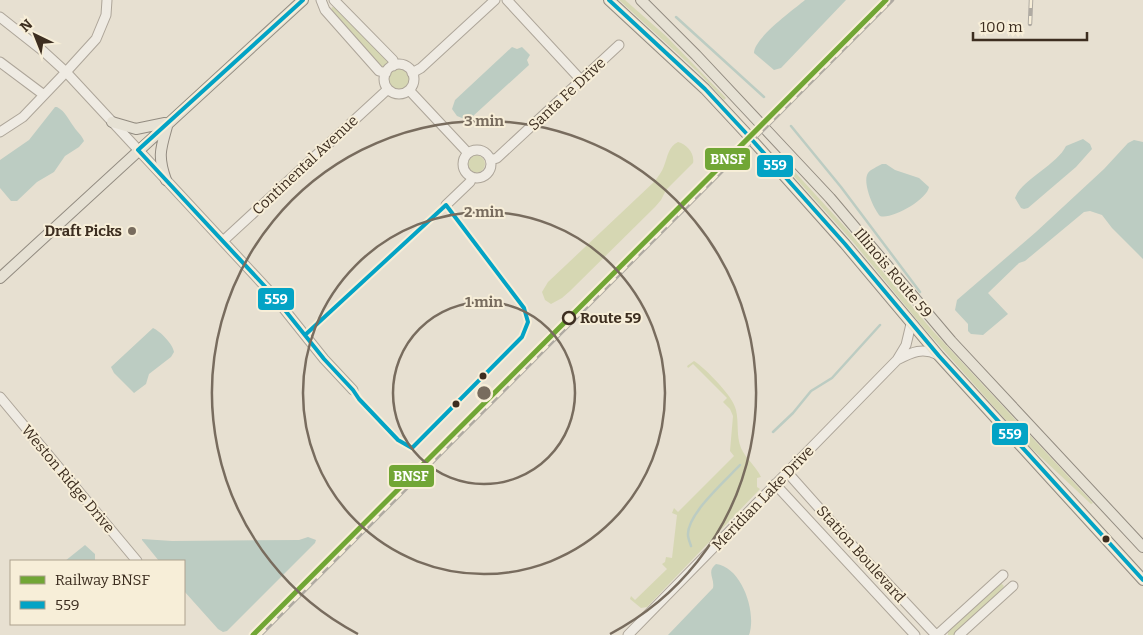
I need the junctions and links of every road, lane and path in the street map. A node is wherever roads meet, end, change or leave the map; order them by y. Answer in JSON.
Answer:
{"nodes":[{"id":1,"x":107,"y":0,"type":"edge"},
{"id":2,"x":303,"y":0,"type":"edge"},
{"id":3,"x":321,"y":0,"type":"edge"},
{"id":4,"x":334,"y":0,"type":"edge"},
{"id":5,"x":495,"y":0,"type":"edge"},
{"id":6,"x":507,"y":0,"type":"edge"},
{"id":7,"x":609,"y":0,"type":"edge"},
{"id":8,"x":641,"y":0,"type":"edge"},
{"id":9,"x":0,"y":17,"type":"edge"},
{"id":10,"x":619,"y":45,"type":"dead end"},
{"id":11,"x":0,"y":62,"type":"edge"},
{"id":12,"x":393,"y":66,"type":"junction"},
{"id":13,"x":66,"y":72,"type":"junction"},
{"id":14,"x":412,"y":72,"type":"junction"},
{"id":15,"x":386,"y":73,"type":"junction"},
{"id":16,"x":581,"y":80,"type":"junction"},
{"id":17,"x":388,"y":89,"type":"junction"},
{"id":18,"x":409,"y":90,"type":"junction"},
{"id":19,"x":44,"y":95,"type":"junction"},
{"id":20,"x":112,"y":122,"type":"junction"},
{"id":21,"x":169,"y":122,"type":"junction"},
{"id":22,"x":0,"y":132,"type":"edge"},
{"id":23,"x":138,"y":150,"type":"junction"},
{"id":24,"x":468,"y":153,"type":"junction"},
{"id":25,"x":491,"y":160,"type":"junction"},
{"id":26,"x":472,"y":177,"type":"junction"},
{"id":27,"x":166,"y":180,"type":"junction"},
{"id":28,"x":446,"y":205,"type":"dead end"},
{"id":29,"x":223,"y":241,"type":"junction"},
{"id":30,"x":0,"y":278,"type":"edge"},
{"id":31,"x":911,"y":324,"type":"junction"},
{"id":32,"x":939,"y":356,"type":"junction"},
{"id":33,"x":897,"y":360,"type":"junction"},
{"id":34,"x":353,"y":390,"type":"dead end"},
{"id":35,"x":0,"y":397,"type":"edge"},
{"id":36,"x":787,"y":472,"type":"junction"},
{"id":37,"x":775,"y":484,"type":"junction"},
{"id":38,"x":1143,"y":547,"type":"edge"},
{"id":39,"x":136,"y":560,"type":"edge"},
{"id":40,"x":1003,"y":575,"type":"dead end"},
{"id":41,"x":1143,"y":580,"type":"edge"},
{"id":42,"x":1013,"y":586,"type":"dead end"},
{"id":43,"x":628,"y":635,"type":"edge"},
{"id":44,"x":914,"y":635,"type":"edge"},
{"id":45,"x":936,"y":635,"type":"edge"},
{"id":46,"x":959,"y":635,"type":"edge"}],
"edges":[{"from":1,"to":13,"type":"street"},
{"from":2,"to":21,"type":"main road"},
{"from":3,"to":15,"type":"street"},
{"from":4,"to":12,"type":"street"},
{"from":5,"to":14,"type":"street"},
{"from":6,"to":16,"type":"street"},
{"from":7,"to":31,"type":"main road","name":"Illinois Route 59"},
{"from":8,"to":38,"type":"main road","name":"Illinois Route 59"},
{"from":9,"to":13,"type":"street"},
{"from":10,"to":16,"type":"street","name":"Santa Fe Drive"},
{"from":11,"to":19,"type":"street"},
{"from":12,"to":14,"type":"street"},
{"from":12,"to":15,"type":"street"},
{"from":13,"to":19,"type":"street"},
{"from":13,"to":20,"type":"street"},
{"from":14,"to":18,"type":"street"},
{"from":15,"to":17,"type":"street"},
{"from":16,"to":25,"type":"street","name":"Santa Fe Drive"},
{"from":17,"to":18,"type":"street"},
{"from":17,"to":29,"type":"street","name":"Continental Avenue"},
{"from":18,"to":24,"type":"street"},
{"from":19,"to":22,"type":"street"},
{"from":20,"to":21,"type":"main road"},
{"from":20,"to":23,"type":"street"},
{"from":21,"to":23,"type":"main road"},
{"from":21,"to":27,"type":"main road"},
{"from":23,"to":27,"type":"street"},
{"from":23,"to":30,"type":"main road"},
{"from":24,"to":25,"type":"street"},
{"from":24,"to":26,"type":"street"},
{"from":25,"to":26,"type":"street"},
{"from":26,"to":28,"type":"street"},
{"from":27,"to":29,"type":"street"},
{"from":29,"to":34,"type":"street"},
{"from":31,"to":32,"type":"main road","name":"Illinois Route 59"},
{"from":31,"to":33,"type":"street","name":"Meridian Lake Drive"},
{"from":32,"to":33,"type":"street","name":"Meridian Lake Drive"},
{"from":32,"to":41,"type":"main road","name":"Illinois Route 59"},
{"from":33,"to":36,"type":"street","name":"Meridian Lake Drive"},
{"from":35,"to":39,"type":"street","name":"Weston Ridge Drive"},
{"from":36,"to":37,"type":"street","name":"Meridian Lake Drive"},
{"from":36,"to":45,"type":"street","name":"Station Boulevard"},
{"from":37,"to":43,"type":"street","name":"Meridian Lake Drive"},
{"from":37,"to":44,"type":"street","name":"Station Boulevard"},
{"from":40,"to":45,"type":"street"},
{"from":42,"to":46,"type":"street"}]}
